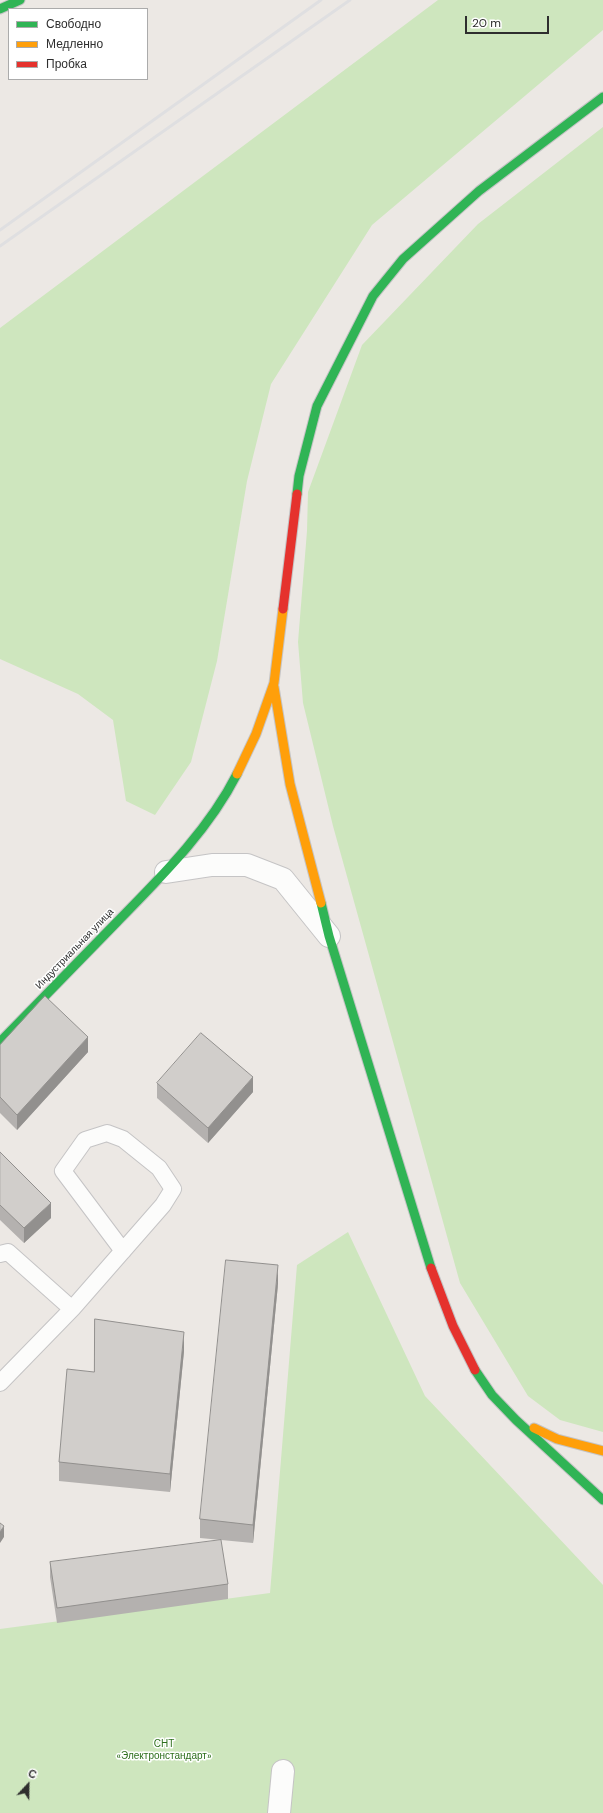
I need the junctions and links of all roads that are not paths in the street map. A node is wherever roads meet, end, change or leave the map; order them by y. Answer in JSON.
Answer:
{"nodes":[{"id":1,"x":20,"y":0,"type":"edge"},
{"id":2,"x":0,"y":9,"type":"edge"},
{"id":3,"x":603,"y":97,"type":"edge"},
{"id":4,"x":274,"y":683,"type":"junction"},
{"id":5,"x":166,"y":872,"type":"junction"},
{"id":6,"x":329,"y":936,"type":"junction"},
{"id":7,"x":0,"y":1042,"type":"edge"},
{"id":8,"x":123,"y":1251,"type":"junction"},
{"id":9,"x":0,"y":1254,"type":"edge"},
{"id":10,"x":72,"y":1309,"type":"junction"},
{"id":11,"x":0,"y":1383,"type":"edge"},
{"id":12,"x":516,"y":1420,"type":"junction"},
{"id":13,"x":603,"y":1451,"type":"edge"},
{"id":14,"x":603,"y":1500,"type":"edge"},
{"id":15,"x":283,"y":1771,"type":"dead end"},
{"id":16,"x":279,"y":1813,"type":"edge"}],
"edges":[{"from":1,"to":2,"type":"street"},
{"from":3,"to":4,"type":"street"},
{"from":4,"to":5,"type":"street","name":"Индустриальная улица"},
{"from":4,"to":6,"type":"street"},
{"from":5,"to":6,"type":"street"},
{"from":5,"to":7,"type":"street","name":"Индустриальная улица"},
{"from":6,"to":12,"type":"street"},
{"from":8,"to":8,"type":"lane"},
{"from":8,"to":10,"type":"lane"},
{"from":9,"to":10,"type":"lane"},
{"from":10,"to":11,"type":"lane"},
{"from":12,"to":13,"type":"street"},
{"from":12,"to":14,"type":"street"},
{"from":15,"to":16,"type":"street"}]}
